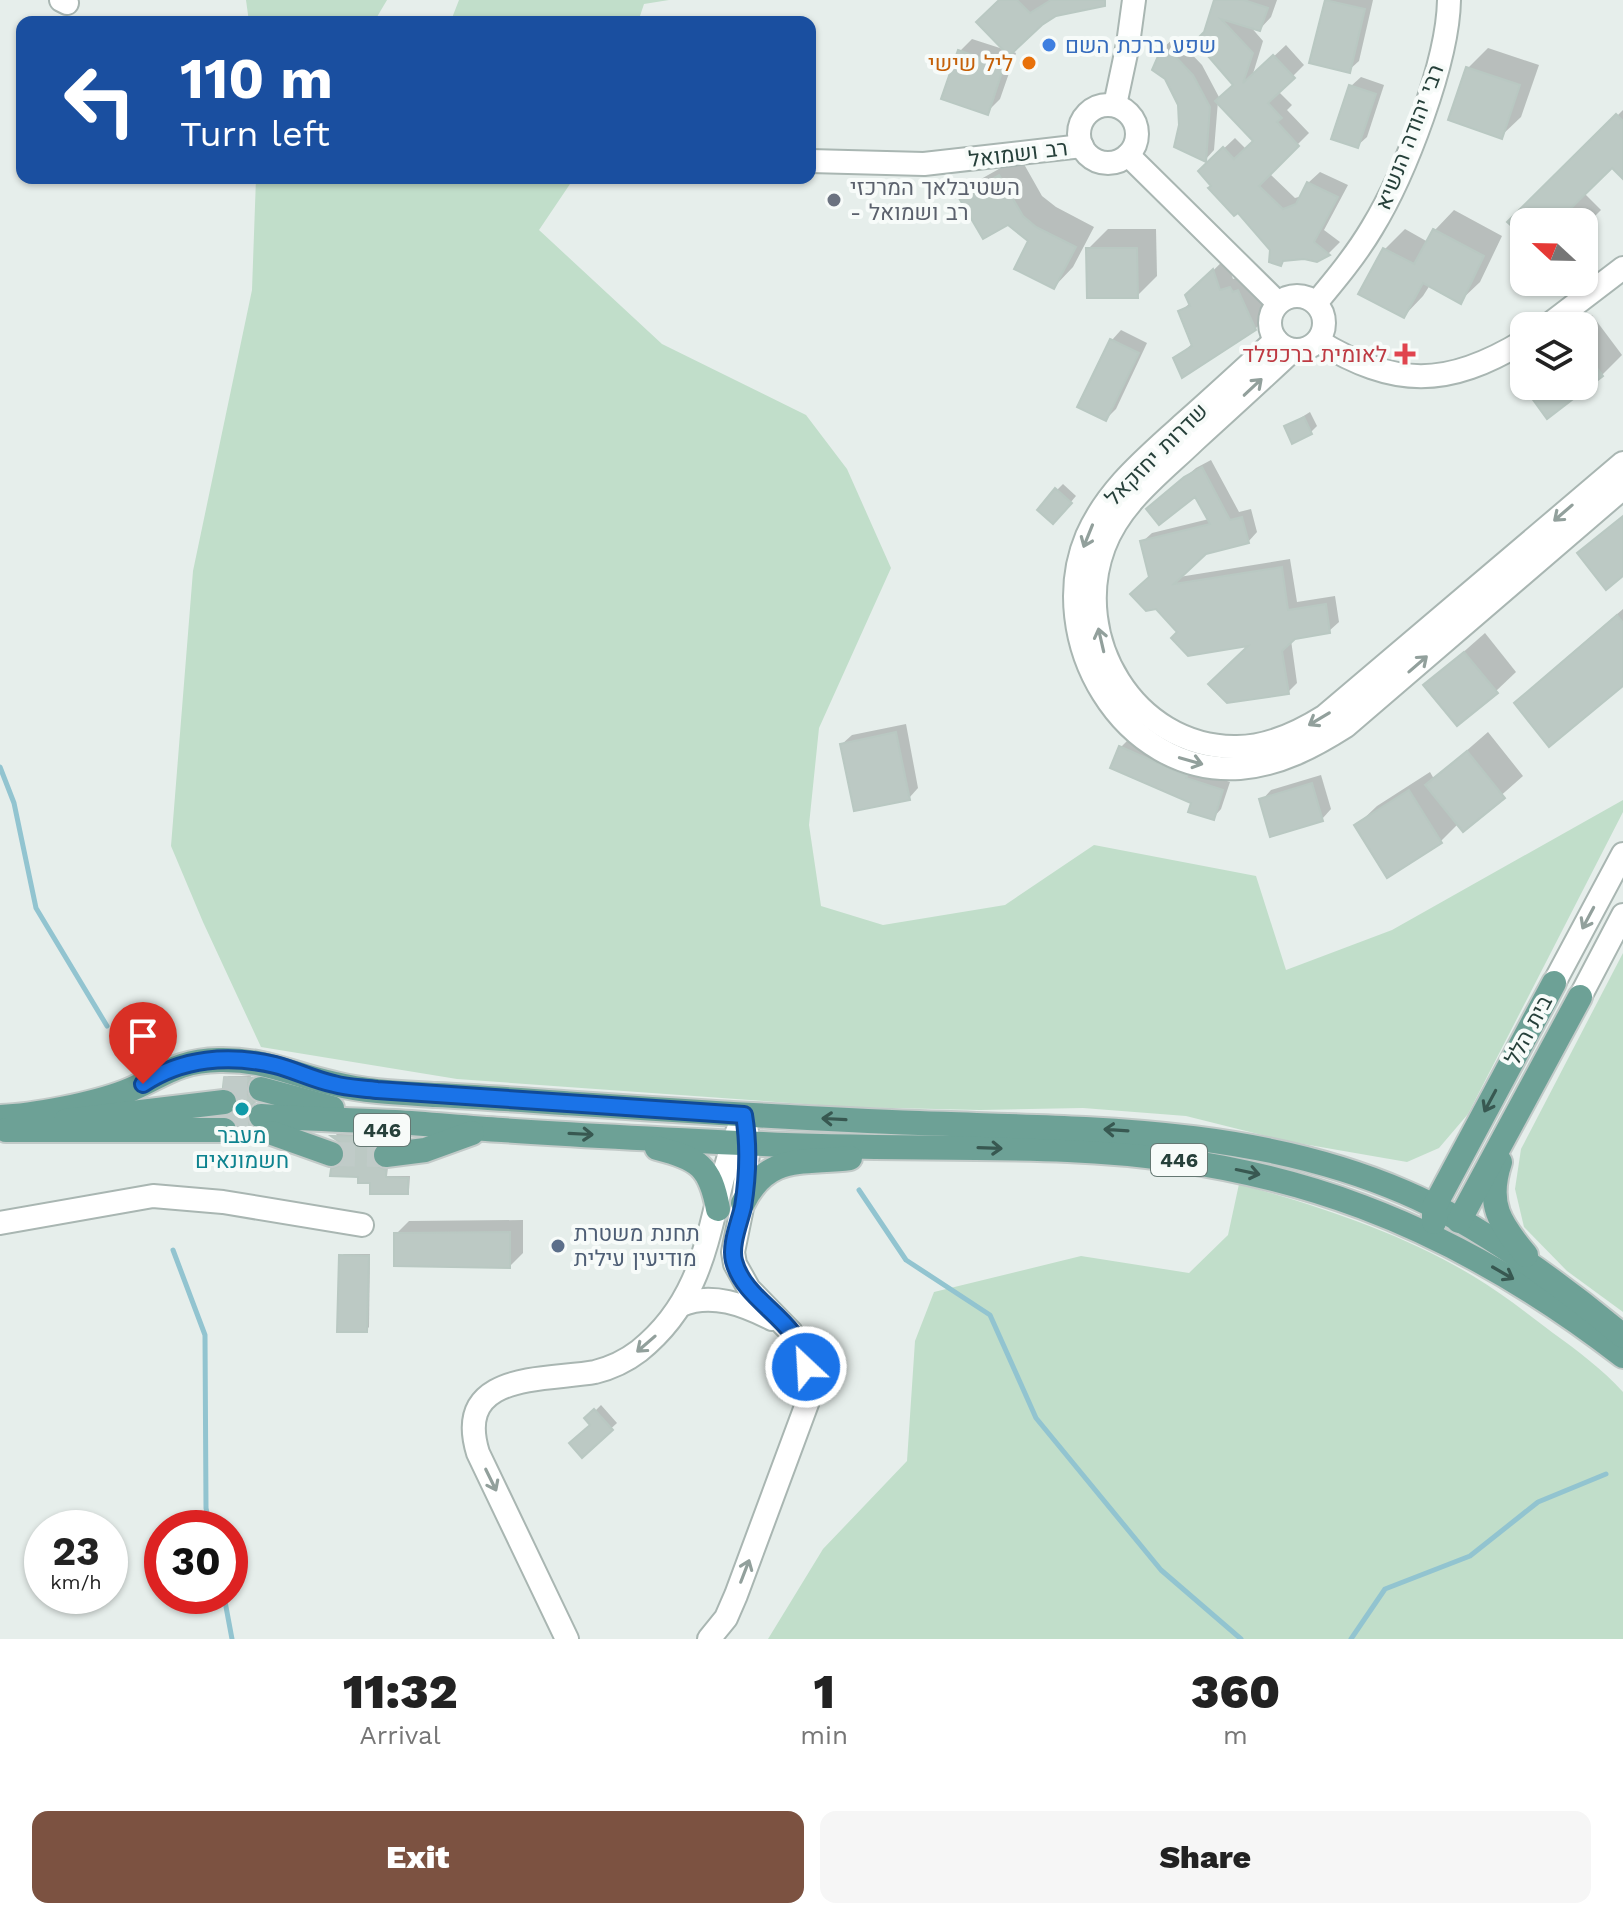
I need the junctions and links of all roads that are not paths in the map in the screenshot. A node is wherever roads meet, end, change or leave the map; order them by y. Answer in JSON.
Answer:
{"nodes":[{"id":1,"x":1134,"y":0,"type":"edge"},
{"id":2,"x":1449,"y":0,"type":"edge"},
{"id":3,"x":1115,"y":105,"type":"junction"},
{"id":4,"x":1082,"y":146,"type":"junction"},
{"id":5,"x":1128,"y":155,"type":"junction"},
{"id":6,"x":816,"y":161,"type":"edge"},
{"id":7,"x":1623,"y":268,"type":"edge"},
{"id":8,"x":1278,"y":303,"type":"junction"},
{"id":9,"x":1316,"y":303,"type":"junction"},
{"id":10,"x":1565,"y":312,"type":"edge"},
{"id":11,"x":1318,"y":341,"type":"junction"},
{"id":12,"x":1284,"y":345,"type":"junction"},
{"id":13,"x":1510,"y":348,"type":"edge"},
{"id":14,"x":1623,"y":463,"type":"edge"},
{"id":15,"x":1623,"y":488,"type":"edge"},
{"id":16,"x":1492,"y":587,"type":"junction"},
{"id":17,"x":1623,"y":854,"type":"edge"},
{"id":18,"x":1623,"y":915,"type":"edge"},
{"id":19,"x":1554,"y":983,"type":"joint"},
{"id":20,"x":1580,"y":997,"type":"joint"},
{"id":21,"x":1524,"y":1101,"type":"junction"},
{"id":22,"x":263,"y":1114,"type":"junction"},
{"id":23,"x":744,"y":1115,"type":"junction"},
{"id":24,"x":0,"y":1117,"type":"edge"},
{"id":25,"x":0,"y":1130,"type":"edge"},
{"id":26,"x":503,"y":1130,"type":"junction"},
{"id":27,"x":478,"y":1131,"type":"junction"},
{"id":28,"x":1474,"y":1132,"type":"junction"},
{"id":29,"x":616,"y":1136,"type":"junction"},
{"id":30,"x":740,"y":1142,"type":"junction"},
{"id":31,"x":956,"y":1147,"type":"junction"},
{"id":32,"x":331,"y":1154,"type":"tunnel mouth"},
{"id":33,"x":386,"y":1155,"type":"tunnel mouth"},
{"id":34,"x":1371,"y":1179,"type":"junction"},
{"id":35,"x":743,"y":1203,"type":"junction"},
{"id":36,"x":1434,"y":1207,"type":"junction"},
{"id":37,"x":718,"y":1209,"type":"junction"},
{"id":38,"x":1459,"y":1221,"type":"junction"},
{"id":39,"x":0,"y":1223,"type":"edge"},
{"id":40,"x":362,"y":1225,"type":"dead end"},
{"id":41,"x":1434,"y":1237,"type":"junction"},
{"id":42,"x":1545,"y":1276,"type":"junction"},
{"id":43,"x":681,"y":1305,"type":"junction"},
{"id":44,"x":784,"y":1325,"type":"junction"},
{"id":45,"x":1623,"y":1336,"type":"edge"},
{"id":46,"x":1623,"y":1356,"type":"edge"},
{"id":47,"x":567,"y":1639,"type":"edge"},
{"id":48,"x":709,"y":1639,"type":"edge"}],
"edges":[{"from":1,"to":3,"type":"street"},
{"from":2,"to":9,"type":"street","name":"רבי יהודה הנשיא"},
{"from":3,"to":4,"type":"street"},
{"from":3,"to":5,"type":"street"},
{"from":4,"to":5,"type":"street"},
{"from":4,"to":6,"type":"street","name":"רב ושמואל"},
{"from":5,"to":8,"type":"street"},
{"from":7,"to":10,"type":"street"},
{"from":8,"to":9,"type":"street"},
{"from":8,"to":12,"type":"street"},
{"from":9,"to":11,"type":"street"},
{"from":11,"to":12,"type":"street"},
{"from":11,"to":13,"type":"street"},
{"from":12,"to":16,"type":"street"},
{"from":14,"to":16,"type":"street","one_way":true},
{"from":15,"to":16,"type":"street"},
{"from":17,"to":19,"type":"street","name":"בית הלל","one_way":true},
{"from":18,"to":20,"type":"street","name":"בית הלל"},
{"from":19,"to":28,"type":"main road","name":"בית הלל","one_way":true},
{"from":20,"to":21,"type":"main road","name":"בית הלל"},
{"from":21,"to":38,"type":"main road","name":"בית הלל"},
{"from":21,"to":42,"type":"main road"},
{"from":22,"to":26,"type":"main road","number":"446"},
{"from":22,"to":26,"type":"main road","number":"446"},
{"from":22,"to":27,"type":"main road","number":"446"},
{"from":22,"to":32,"type":"main road","number":"446"},
{"from":23,"to":24,"type":"main road","number":"446"},
{"from":23,"to":30,"type":"street"},
{"from":34,"to":23,"type":"main road","number":"446","one_way":true},
{"from":25,"to":25,"type":"main road"},
{"from":26,"to":27,"type":"main road","number":"446"},
{"from":26,"to":29,"type":"main road","number":"446","one_way":true},
{"from":27,"to":33,"type":"main road","number":"446"},
{"from":28,"to":34,"type":"main road"},
{"from":28,"to":36,"type":"main road","name":"בית הלל"},
{"from":29,"to":30,"type":"main road","number":"446"},
{"from":29,"to":37,"type":"main road"},
{"from":30,"to":31,"type":"main road","number":"446"},
{"from":30,"to":35,"type":"street"},
{"from":30,"to":37,"type":"street"},
{"from":31,"to":35,"type":"main road"},
{"from":31,"to":41,"type":"main road","number":"446","one_way":true},
{"from":34,"to":36,"type":"main road","number":"446"},
{"from":35,"to":44,"type":"street"},
{"from":36,"to":38,"type":"main road","number":"446"},
{"from":36,"to":41,"type":"main road"},
{"from":37,"to":43,"type":"street"},
{"from":38,"to":41,"type":"main road"},
{"from":38,"to":42,"type":"main road","number":"446"},
{"from":39,"to":40,"type":"street"},
{"from":41,"to":46,"type":"main road","number":"446","one_way":true},
{"from":42,"to":45,"type":"main road","number":"446"},
{"from":43,"to":44,"type":"street"},
{"from":43,"to":47,"type":"street","one_way":true},
{"from":48,"to":44,"type":"street","one_way":true}]}
